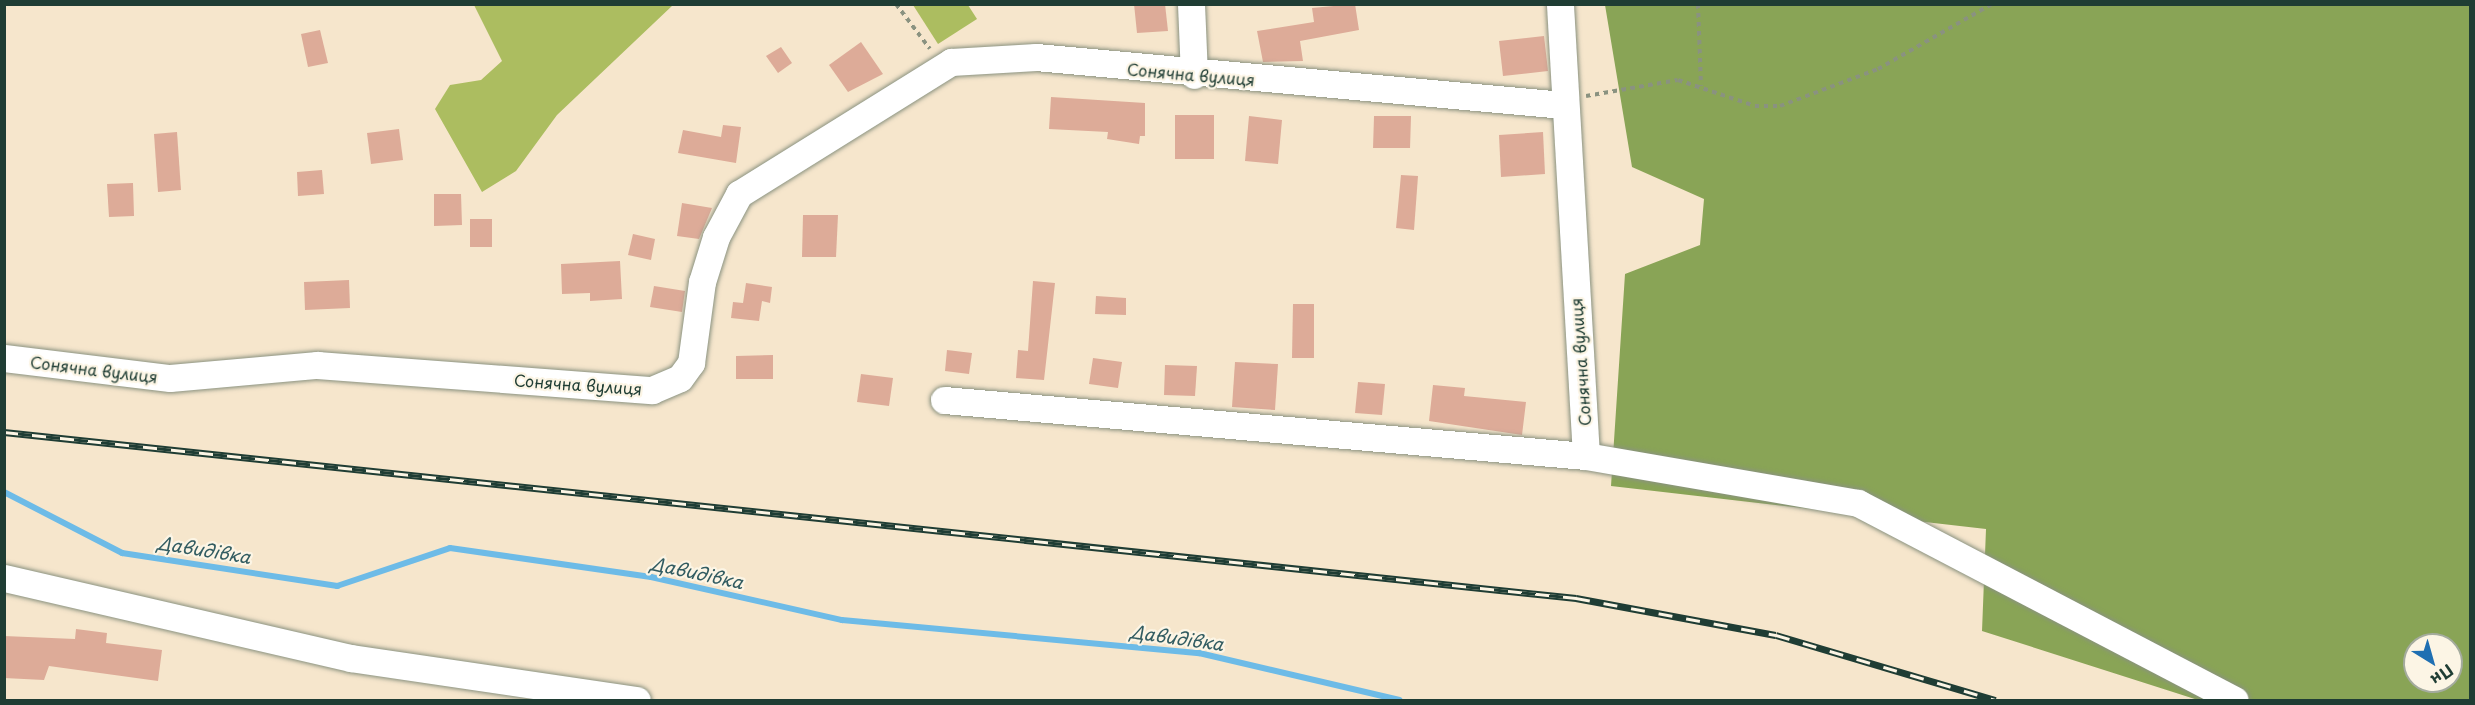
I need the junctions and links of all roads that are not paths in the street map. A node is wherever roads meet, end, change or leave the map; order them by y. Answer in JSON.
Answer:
{"nodes":[{"id":1,"x":1191,"y":4,"type":"edge"},
{"id":2,"x":1560,"y":4,"type":"edge"},
{"id":3,"x":1194,"y":75,"type":"junction"},
{"id":4,"x":1563,"y":105,"type":"junction"},
{"id":5,"x":4,"y":358,"type":"edge"},
{"id":6,"x":944,"y":400,"type":"dead end"},
{"id":7,"x":1586,"y":456,"type":"junction"},
{"id":8,"x":4,"y":578,"type":"edge"},
{"id":9,"x":637,"y":700,"type":"edge"},
{"id":10,"x":2235,"y":700,"type":"edge"}],
"edges":[{"from":1,"to":3,"type":"street"},
{"from":2,"to":4,"type":"street"},
{"from":3,"to":4,"type":"street","name":"Сонячна вулиця"},
{"from":3,"to":5,"type":"street","name":"Сонячна вулиця"},
{"from":4,"to":7,"type":"street","name":"Сонячна вулиця"},
{"from":6,"to":7,"type":"street"},
{"from":7,"to":10,"type":"street"},
{"from":8,"to":9,"type":"street"}]}
